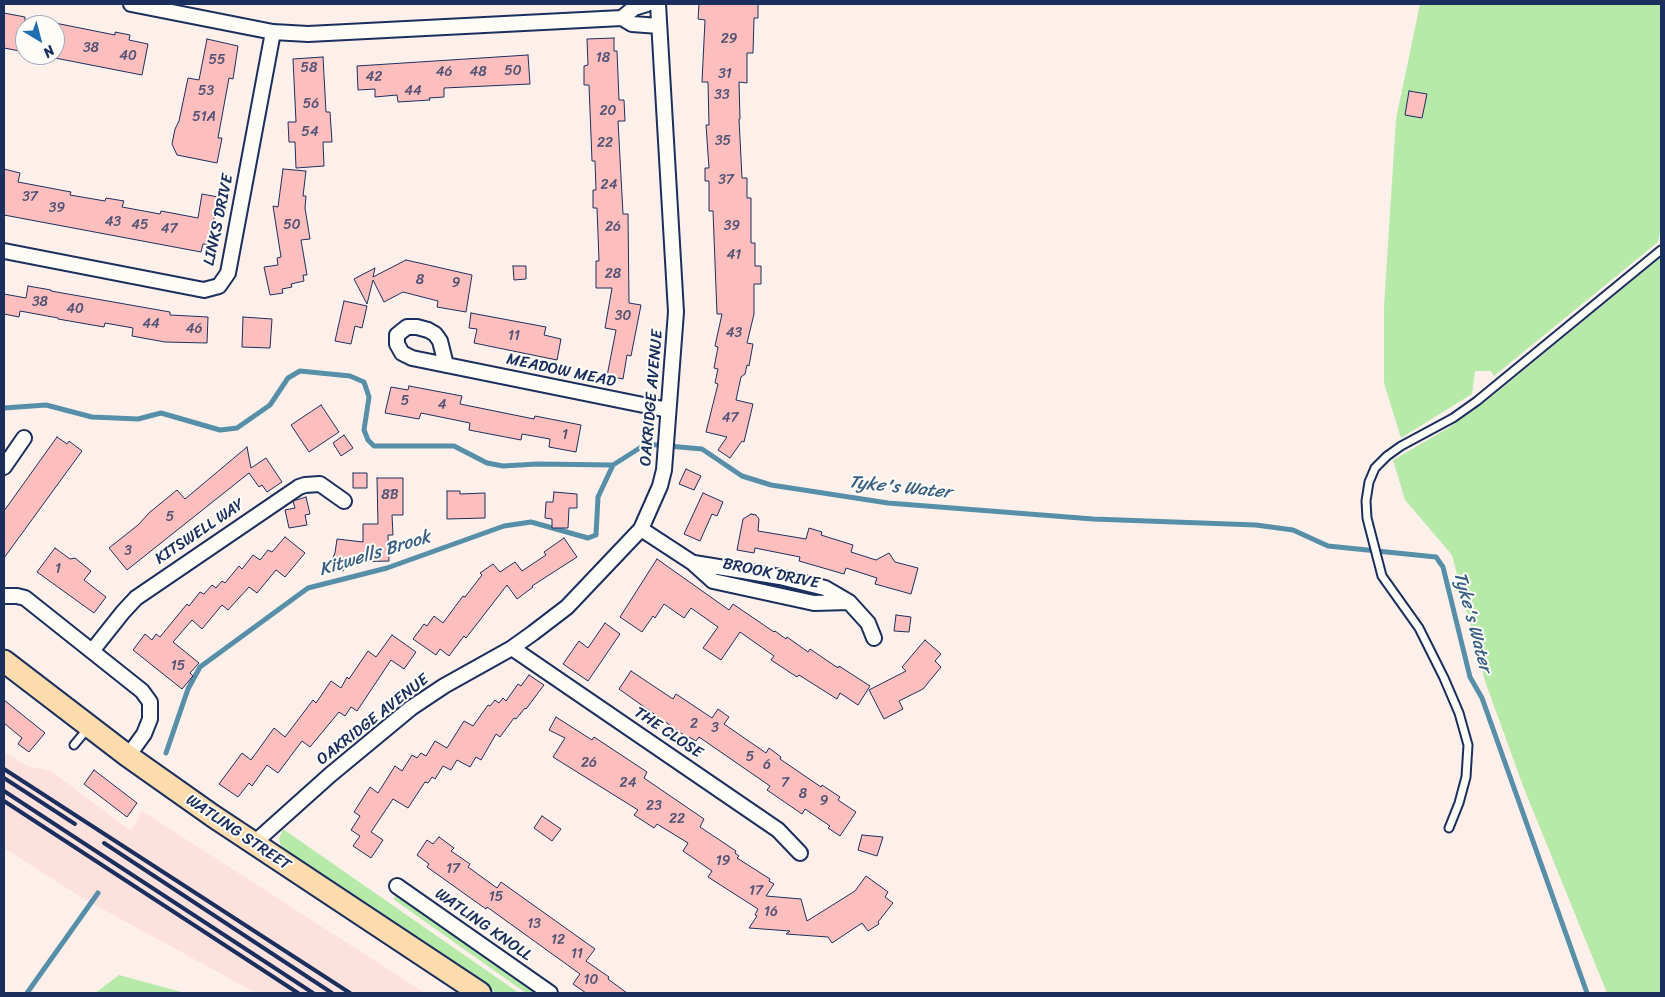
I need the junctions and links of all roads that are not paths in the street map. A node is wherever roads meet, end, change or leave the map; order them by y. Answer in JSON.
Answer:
{"nodes":[{"id":1,"x":131,"y":4,"type":"edge"},
{"id":2,"x":647,"y":4,"type":"edge"},
{"id":3,"x":658,"y":4,"type":"edge"},
{"id":4,"x":622,"y":18,"type":"junction"},
{"id":5,"x":659,"y":26,"type":"junction"},
{"id":6,"x":274,"y":32,"type":"junction"},
{"id":7,"x":1661,"y":250,"type":"edge"},
{"id":8,"x":4,"y":251,"type":"edge"},
{"id":9,"x":446,"y":365,"type":"dead end"},
{"id":10,"x":668,"y":410,"type":"junction"},
{"id":11,"x":24,"y":438,"type":"dead end"},
{"id":12,"x":4,"y":467,"type":"edge"},
{"id":13,"x":344,"y":501,"type":"dead end"},
{"id":14,"x":642,"y":529,"type":"junction"},
{"id":15,"x":4,"y":596,"type":"edge"},
{"id":16,"x":874,"y":638,"type":"dead end"},
{"id":17,"x":512,"y":648,"type":"junction"},
{"id":18,"x":92,"y":650,"type":"junction"},
{"id":19,"x":4,"y":661,"type":"edge"},
{"id":20,"x":89,"y":727,"type":"junction"},
{"id":21,"x":74,"y":745,"type":"dead end"},
{"id":22,"x":128,"y":756,"type":"junction"},
{"id":23,"x":1449,"y":828,"type":"dead end"},
{"id":24,"x":254,"y":844,"type":"junction"},
{"id":25,"x":800,"y":853,"type":"dead end"},
{"id":26,"x":397,"y":886,"type":"dead end"},
{"id":27,"x":480,"y":993,"type":"edge"},
{"id":28,"x":550,"y":993,"type":"edge"}],
"edges":[{"from":1,"to":6,"type":"street"},
{"from":2,"to":4,"type":"street"},
{"from":3,"to":5,"type":"street","name":"OAKRIDGE AVENUE"},
{"from":4,"to":5,"type":"street"},
{"from":4,"to":6,"type":"street"},
{"from":5,"to":10,"type":"street","name":"OAKRIDGE AVENUE"},
{"from":6,"to":8,"type":"street","name":"LINKS DRIVE"},
{"from":7,"to":23,"type":"lane"},
{"from":9,"to":10,"type":"street","name":"MEADOW MEAD"},
{"from":10,"to":14,"type":"street","name":"OAKRIDGE AVENUE"},
{"from":11,"to":12,"type":"street"},
{"from":13,"to":18,"type":"street","name":"KITSWELL WAY"},
{"from":14,"to":16,"type":"street","name":"BROOK DRIVE"},
{"from":14,"to":17,"type":"street","name":"OAKRIDGE AVENUE"},
{"from":15,"to":18,"type":"street"},
{"from":17,"to":24,"type":"street","name":"OAKRIDGE AVENUE"},
{"from":17,"to":25,"type":"street","name":"THE CLOSE"},
{"from":18,"to":22,"type":"street"},
{"from":19,"to":20,"type":"main road","name":"WATLING STREET"},
{"from":20,"to":21,"type":"lane"},
{"from":20,"to":22,"type":"main road","name":"WATLING STREET"},
{"from":22,"to":24,"type":"main road","name":"WATLING STREET"},
{"from":24,"to":27,"type":"main road","name":"WATLING STREET"},
{"from":26,"to":28,"type":"street","name":"WATLING KNOLL"}]}
